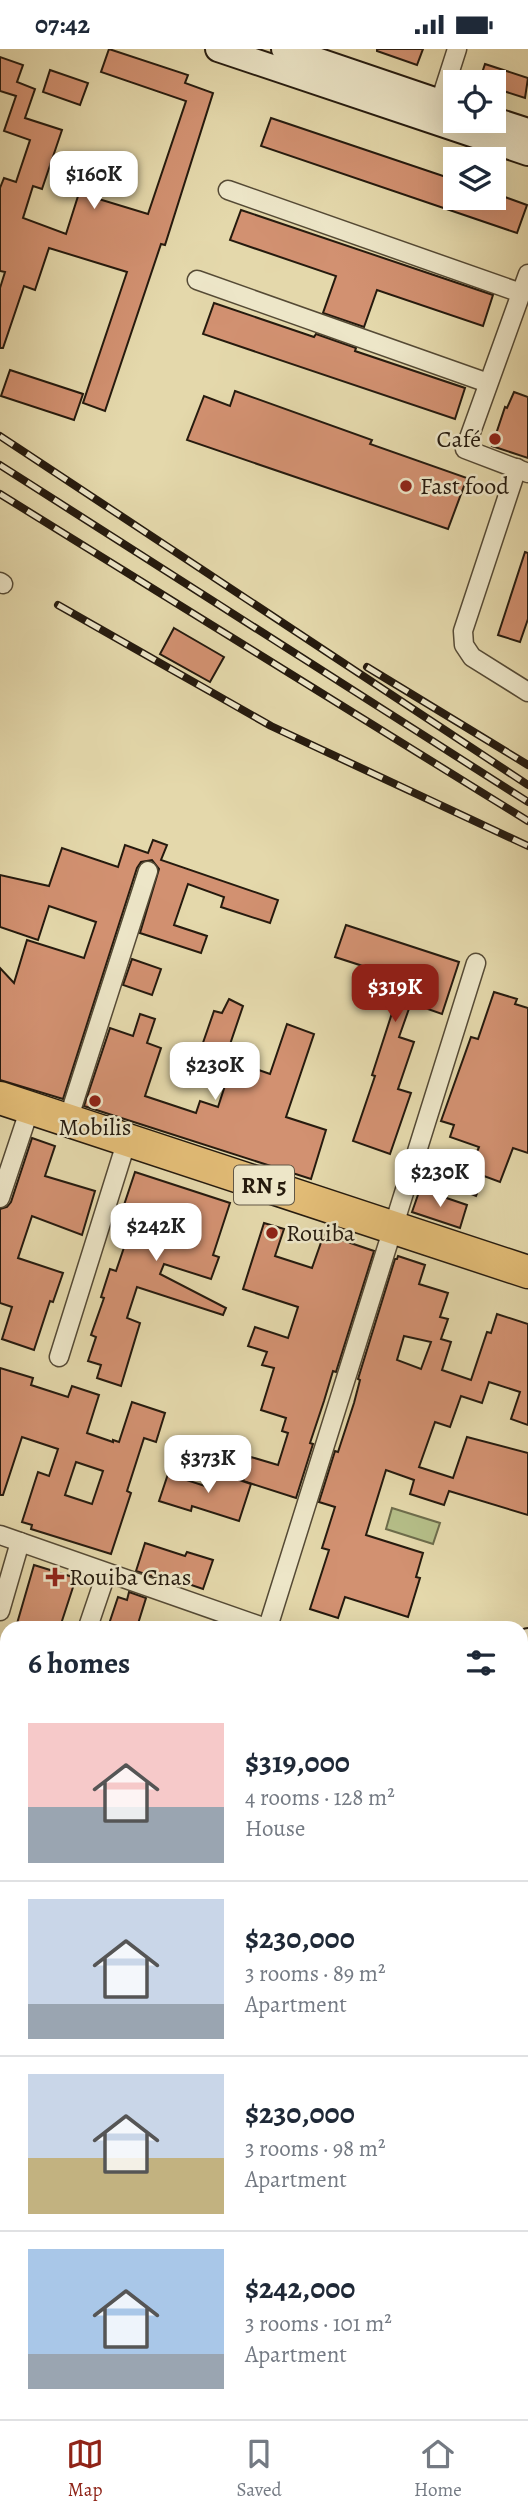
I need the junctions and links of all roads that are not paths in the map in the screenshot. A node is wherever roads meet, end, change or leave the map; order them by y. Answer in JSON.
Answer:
{"nodes":[{"id":1,"x":218,"y":49,"type":"edge"},
{"id":2,"x":284,"y":49,"type":"edge"},
{"id":3,"x":457,"y":49,"type":"edge"},
{"id":4,"x":453,"y":70,"type":"edge"},
{"id":5,"x":443,"y":103,"type":"edge"},
{"id":6,"x":506,"y":124,"type":"edge"},
{"id":7,"x":528,"y":131,"type":"edge"},
{"id":8,"x":528,"y":153,"type":"edge"},
{"id":9,"x":228,"y":190,"type":"dead end"},
{"id":10,"x":528,"y":274,"type":"edge"},
{"id":11,"x":197,"y":280,"type":"dead end"},
{"id":12,"x":521,"y":293,"type":"junction"},
{"id":13,"x":488,"y":383,"type":"junction"},
{"id":14,"x":522,"y":471,"type":"edge"},
{"id":15,"x":528,"y":692,"type":"edge"},
{"id":16,"x":148,"y":871,"type":"dead end"},
{"id":17,"x":476,"y":963,"type":"dead end"},
{"id":18,"x":0,"y":1098,"type":"edge"},
{"id":19,"x":30,"y":1108,"type":"junction"},
{"id":20,"x":68,"y":1120,"type":"junction"},
{"id":21,"x":127,"y":1140,"type":"junction"},
{"id":22,"x":0,"y":1198,"type":"edge"},
{"id":23,"x":391,"y":1227,"type":"junction"},
{"id":24,"x":528,"y":1272,"type":"edge"},
{"id":25,"x":59,"y":1357,"type":"dead end"},
{"id":26,"x":0,"y":1535,"type":"edge"},
{"id":27,"x":20,"y":1542,"type":"junction"},
{"id":28,"x":106,"y":1574,"type":"junction"},
{"id":29,"x":0,"y":1611,"type":"edge"},
{"id":30,"x":90,"y":1621,"type":"edge"},
{"id":31,"x":247,"y":1621,"type":"edge"},
{"id":32,"x":267,"y":1621,"type":"edge"}],
"edges":[{"from":1,"to":8,"type":"main road"},
{"from":2,"to":5,"type":"main road"},
{"from":3,"to":4,"type":"street"},
{"from":6,"to":7,"type":"main road"},
{"from":9,"to":12,"type":"street"},
{"from":10,"to":12,"type":"street"},
{"from":11,"to":13,"type":"street"},
{"from":12,"to":13,"type":"street"},
{"from":13,"to":14,"type":"street"},
{"from":14,"to":15,"type":"street"},
{"from":16,"to":20,"type":"street"},
{"from":17,"to":23,"type":"street"},
{"from":18,"to":19,"type":"highway","number":"RN 5"},
{"from":19,"to":20,"type":"highway","number":"RN 5"},
{"from":19,"to":22,"type":"street"},
{"from":20,"to":21,"type":"highway","number":"RN 5"},
{"from":21,"to":23,"type":"highway","number":"RN 5"},
{"from":21,"to":25,"type":"street"},
{"from":23,"to":24,"type":"highway","number":"RN 5"},
{"from":23,"to":32,"type":"street"},
{"from":26,"to":27,"type":"street"},
{"from":27,"to":28,"type":"street"},
{"from":27,"to":29,"type":"street"},
{"from":28,"to":30,"type":"street"},
{"from":28,"to":31,"type":"street"}]}
